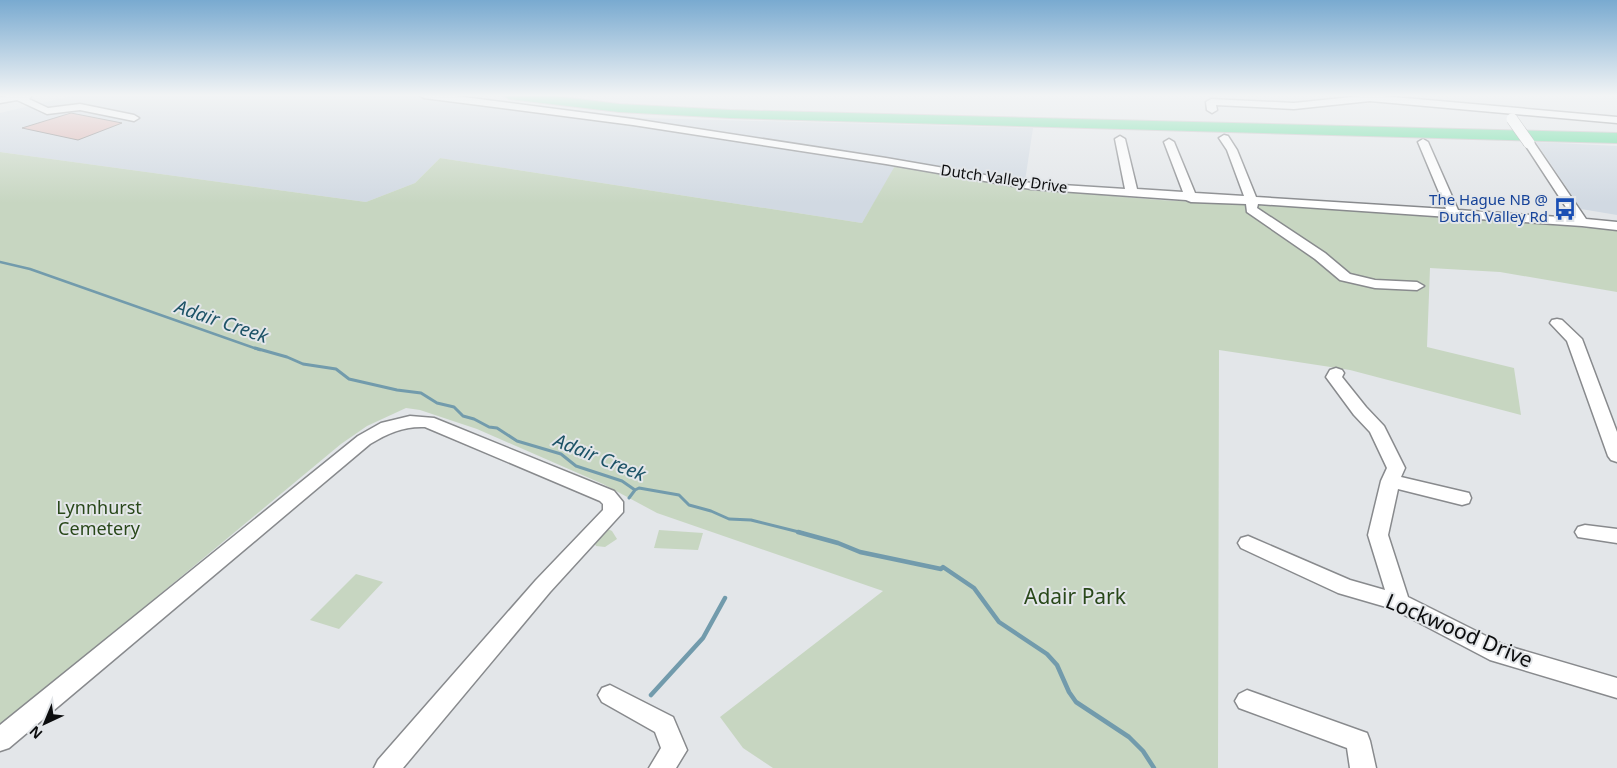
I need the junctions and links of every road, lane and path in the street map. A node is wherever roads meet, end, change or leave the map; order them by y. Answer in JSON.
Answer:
{"nodes":[{"id":1,"x":690,"y":131,"type":"edge"},
{"id":2,"x":1368,"y":131,"type":"edge"},
{"id":3,"x":1520,"y":131,"type":"edge"},
{"id":4,"x":1576,"y":131,"type":"edge"},
{"id":5,"x":1617,"y":132,"type":"edge"},
{"id":6,"x":1224,"y":138,"type":"dead end"},
{"id":7,"x":1617,"y":138,"type":"edge"},
{"id":8,"x":1120,"y":139,"type":"dead end"},
{"id":9,"x":1169,"y":142,"type":"dead end"},
{"id":10,"x":1423,"y":142,"type":"dead end"},
{"id":11,"x":1132,"y":194,"type":"junction"},
{"id":12,"x":1191,"y":198,"type":"junction"},
{"id":13,"x":1252,"y":201,"type":"junction"},
{"id":14,"x":1454,"y":214,"type":"junction"},
{"id":15,"x":1582,"y":222,"type":"junction"},
{"id":16,"x":1617,"y":226,"type":"edge"},
{"id":17,"x":1417,"y":286,"type":"dead end"},
{"id":18,"x":1557,"y":323,"type":"dead end"},
{"id":19,"x":1336,"y":373,"type":"dead end"},
{"id":20,"x":1617,"y":456,"type":"edge"},
{"id":21,"x":1390,"y":482,"type":"junction"},
{"id":22,"x":1462,"y":498,"type":"dead end"},
{"id":23,"x":1585,"y":532,"type":"dead end"},
{"id":24,"x":1617,"y":536,"type":"edge"},
{"id":25,"x":1248,"y":543,"type":"dead end"},
{"id":26,"x":1399,"y":602,"type":"junction"},
{"id":27,"x":1617,"y":688,"type":"edge"},
{"id":28,"x":610,"y":695,"type":"dead end"},
{"id":29,"x":1247,"y":701,"type":"dead end"},
{"id":30,"x":0,"y":740,"type":"edge"},
{"id":31,"x":387,"y":768,"type":"edge"},
{"id":32,"x":662,"y":768,"type":"edge"},
{"id":33,"x":1363,"y":768,"type":"edge"}],
"edges":[{"from":1,"to":11,"type":"street","name":"Dutch Valley Drive"},
{"from":2,"to":7,"type":"highway"},
{"from":3,"to":15,"type":"street","bridge":true},
{"from":4,"to":5,"type":"highway"},
{"from":6,"to":13,"type":"street"},
{"from":8,"to":11,"type":"street"},
{"from":9,"to":12,"type":"street"},
{"from":10,"to":14,"type":"street"},
{"from":11,"to":12,"type":"street","name":"Dutch Valley Drive"},
{"from":12,"to":13,"type":"street","name":"Dutch Valley Drive"},
{"from":13,"to":14,"type":"street","name":"Dutch Valley Drive"},
{"from":13,"to":17,"type":"street"},
{"from":14,"to":15,"type":"street","name":"Dutch Valley Drive"},
{"from":15,"to":16,"type":"street","name":"Dutch Valley Drive"},
{"from":18,"to":20,"type":"street"},
{"from":19,"to":21,"type":"street"},
{"from":21,"to":22,"type":"street"},
{"from":21,"to":26,"type":"street"},
{"from":23,"to":24,"type":"street"},
{"from":25,"to":26,"type":"street","name":"Lockwood Drive"},
{"from":26,"to":27,"type":"street","name":"Lockwood Drive"},
{"from":28,"to":32,"type":"street"},
{"from":29,"to":33,"type":"street"},
{"from":30,"to":31,"type":"street"}]}
